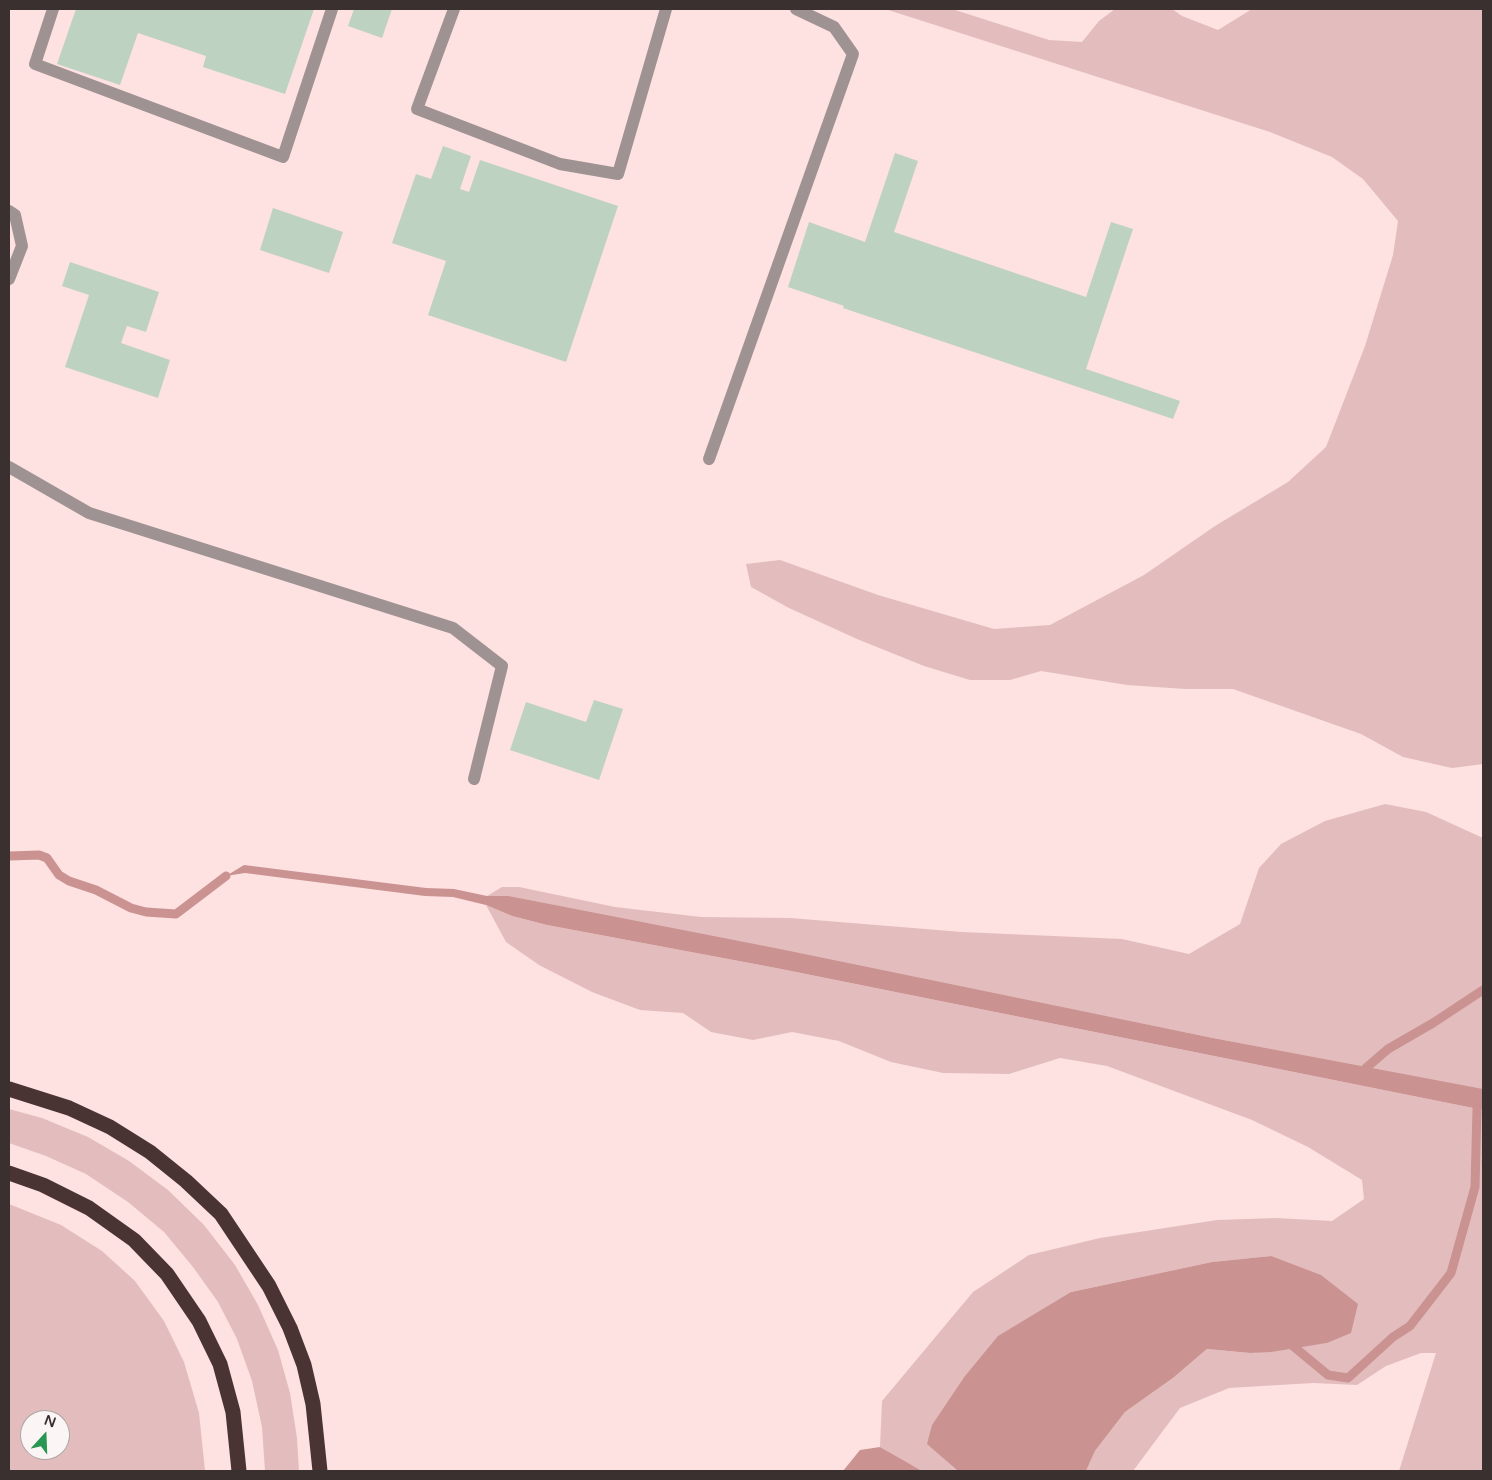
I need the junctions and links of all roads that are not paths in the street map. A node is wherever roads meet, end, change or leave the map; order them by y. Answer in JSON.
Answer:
{"nodes":[{"id":1,"x":53,"y":9,"type":"edge"},
{"id":2,"x":332,"y":9,"type":"edge"},
{"id":3,"x":454,"y":9,"type":"edge"},
{"id":4,"x":666,"y":9,"type":"edge"},
{"id":5,"x":796,"y":9,"type":"edge"},
{"id":6,"x":9,"y":210,"type":"edge"},
{"id":7,"x":9,"y":279,"type":"edge"},
{"id":8,"x":709,"y":459,"type":"dead end"},
{"id":9,"x":9,"y":467,"type":"edge"},
{"id":10,"x":474,"y":779,"type":"dead end"},
{"id":11,"x":9,"y":1089,"type":"edge"},
{"id":12,"x":9,"y":1172,"type":"edge"},
{"id":13,"x":239,"y":1471,"type":"edge"},
{"id":14,"x":320,"y":1471,"type":"edge"}],
"edges":[{"from":1,"to":2,"type":"lane"},
{"from":3,"to":4,"type":"lane"},
{"from":5,"to":8,"type":"lane"},
{"from":6,"to":7,"type":"lane"},
{"from":9,"to":10,"type":"lane"},
{"from":11,"to":14,"type":"highway"},
{"from":12,"to":13,"type":"highway"}]}
